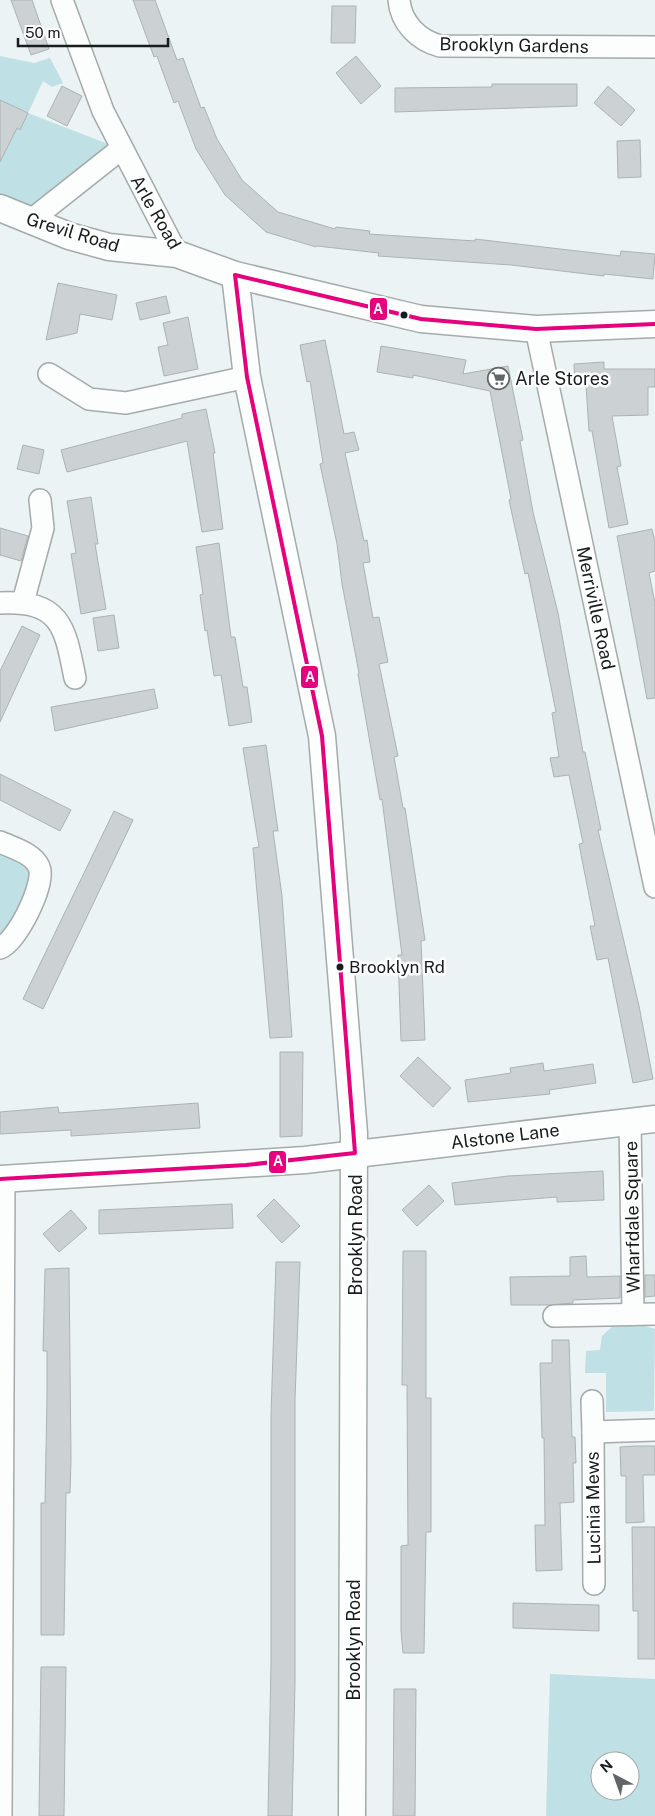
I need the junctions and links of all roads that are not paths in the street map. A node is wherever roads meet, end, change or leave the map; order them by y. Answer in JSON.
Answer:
{"nodes":[{"id":1,"x":62,"y":0,"type":"edge"},
{"id":2,"x":399,"y":0,"type":"edge"},
{"id":3,"x":655,"y":47,"type":"edge"},
{"id":4,"x":121,"y":149,"type":"junction"},
{"id":5,"x":0,"y":208,"type":"edge"},
{"id":6,"x":30,"y":221,"type":"junction"},
{"id":7,"x":177,"y":254,"type":"junction"},
{"id":8,"x":235,"y":274,"type":"junction"},
{"id":9,"x":655,"y":324,"type":"edge"},
{"id":10,"x":536,"y":329,"type":"junction"},
{"id":11,"x":49,"y":374,"type":"dead end"},
{"id":12,"x":247,"y":377,"type":"junction"},
{"id":13,"x":40,"y":500,"type":"dead end"},
{"id":14,"x":23,"y":602,"type":"junction"},
{"id":15,"x":0,"y":603,"type":"edge"},
{"id":16,"x":75,"y":678,"type":"dead end"},
{"id":17,"x":650,"y":834,"type":"edge"},
{"id":18,"x":0,"y":842,"type":"edge"},
{"id":19,"x":655,"y":887,"type":"edge"},
{"id":20,"x":0,"y":948,"type":"edge"},
{"id":21,"x":643,"y":1120,"type":"edge"},
{"id":22,"x":355,"y":1153,"type":"junction"},
{"id":23,"x":2,"y":1179,"type":"edge"},
{"id":24,"x":633,"y":1314,"type":"junction"},
{"id":25,"x":655,"y":1314,"type":"edge"},
{"id":26,"x":554,"y":1316,"type":"dead end"},
{"id":27,"x":592,"y":1401,"type":"dead end"},
{"id":28,"x":655,"y":1430,"type":"edge"},
{"id":29,"x":593,"y":1432,"type":"junction"},
{"id":30,"x":594,"y":1584,"type":"dead end"},
{"id":31,"x":1,"y":1816,"type":"edge"},
{"id":32,"x":352,"y":1816,"type":"edge"}],
"edges":[{"from":1,"to":4,"type":"street","name":"Arle Road"},
{"from":2,"to":3,"type":"street","name":"Brooklyn Gardens"},
{"from":4,"to":6,"type":"street"},
{"from":4,"to":7,"type":"street","name":"Arle Road"},
{"from":5,"to":6,"type":"street","name":"Grevil Road"},
{"from":6,"to":7,"type":"street","name":"Grevil Road"},
{"from":7,"to":8,"type":"street","name":"Arle Road"},
{"from":8,"to":10,"type":"street","name":"Arle Road"},
{"from":8,"to":12,"type":"street","name":"Brooklyn Road"},
{"from":9,"to":10,"type":"street","name":"Arle Road"},
{"from":10,"to":17,"type":"street","name":"Merriville Road"},
{"from":11,"to":12,"type":"street"},
{"from":12,"to":22,"type":"street","name":"Brooklyn Road"},
{"from":13,"to":14,"type":"street"},
{"from":14,"to":15,"type":"street"},
{"from":14,"to":16,"type":"street"},
{"from":17,"to":19,"type":"street","name":"Merriville Road"},
{"from":18,"to":20,"type":"street"},
{"from":21,"to":22,"type":"street","name":"Alstone Lane"},
{"from":21,"to":24,"type":"street","name":"Wharfdale Square"},
{"from":22,"to":23,"type":"street","name":"Alstone Lane"},
{"from":22,"to":32,"type":"street","name":"Brooklyn Road"},
{"from":23,"to":31,"type":"street"},
{"from":24,"to":25,"type":"street","name":"Wharfdale Square"},
{"from":24,"to":26,"type":"street","name":"Wharfdale Square"},
{"from":27,"to":29,"type":"street"},
{"from":28,"to":29,"type":"street"},
{"from":29,"to":30,"type":"street","name":"Lucinia Mews"}]}
